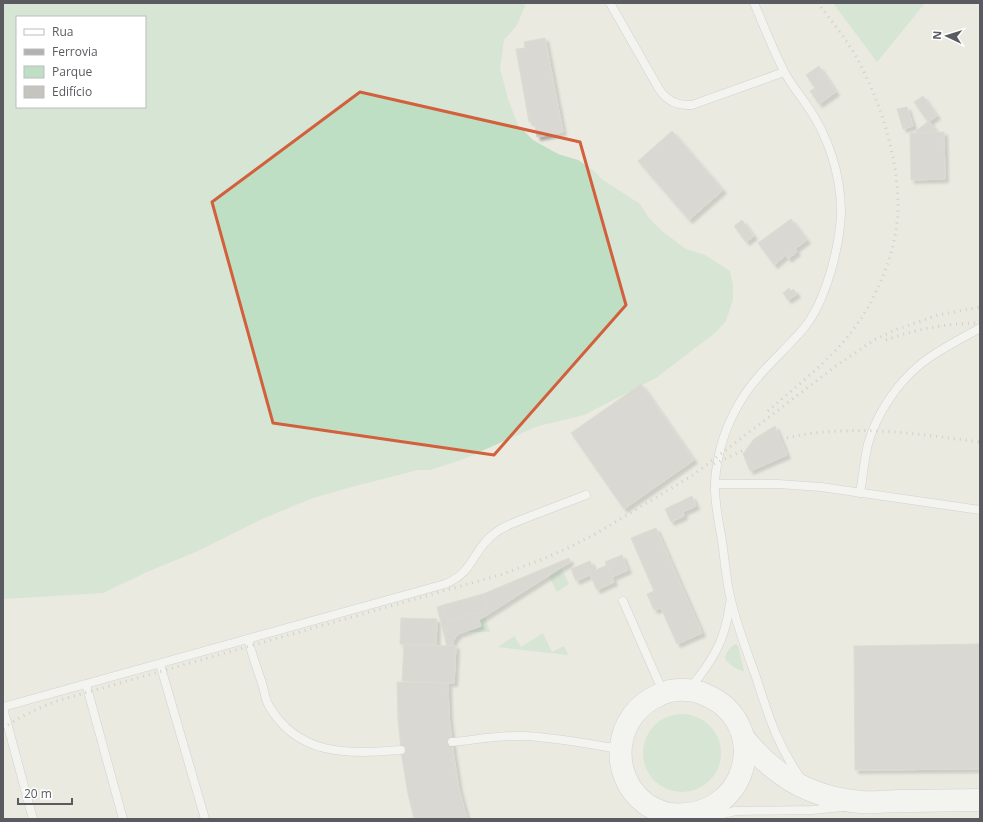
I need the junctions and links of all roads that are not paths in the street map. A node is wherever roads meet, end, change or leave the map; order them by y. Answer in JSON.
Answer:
{"nodes":[{"id":1,"x":610,"y":3,"type":"edge"},
{"id":2,"x":754,"y":3,"type":"edge"},
{"id":3,"x":784,"y":72,"type":"junction"},
{"id":4,"x":980,"y":328,"type":"edge"},
{"id":5,"x":715,"y":484,"type":"junction"},
{"id":6,"x":860,"y":493,"type":"junction"},
{"id":7,"x":586,"y":496,"type":"dead end"},
{"id":8,"x":980,"y":510,"type":"edge"},
{"id":9,"x":731,"y":600,"type":"junction"},
{"id":10,"x":623,"y":602,"type":"dead end"},
{"id":11,"x":248,"y":639,"type":"junction"},
{"id":12,"x":160,"y":664,"type":"junction"},
{"id":13,"x":86,"y":684,"type":"junction"},
{"id":14,"x":688,"y":690,"type":"junction"},
{"id":15,"x":663,"y":693,"type":"junction"},
{"id":16,"x":3,"y":708,"type":"edge"},
{"id":17,"x":743,"y":737,"type":"junction"},
{"id":18,"x":452,"y":742,"type":"dead end"},
{"id":19,"x":620,"y":749,"type":"junction"},
{"id":20,"x":401,"y":750,"type":"dead end"},
{"id":21,"x":810,"y":790,"type":"junction"},
{"id":22,"x":980,"y":800,"type":"edge"},
{"id":23,"x":863,"y":802,"type":"junction"},
{"id":24,"x":677,"y":816,"type":"edge"},
{"id":25,"x":33,"y":819,"type":"edge"},
{"id":26,"x":123,"y":819,"type":"edge"},
{"id":27,"x":205,"y":819,"type":"edge"},
{"id":28,"x":712,"y":819,"type":"edge"}],
"edges":[{"from":1,"to":3,"type":"lane"},
{"from":2,"to":3,"type":"lane"},
{"from":3,"to":5,"type":"lane"},
{"from":4,"to":6,"type":"lane"},
{"from":5,"to":6,"type":"lane"},
{"from":5,"to":9,"type":"lane"},
{"from":6,"to":8,"type":"lane"},
{"from":7,"to":11,"type":"lane"},
{"from":9,"to":14,"type":"lane"},
{"from":9,"to":21,"type":"lane"},
{"from":10,"to":15,"type":"lane"},
{"from":11,"to":12,"type":"lane"},
{"from":11,"to":20,"type":"lane"},
{"from":12,"to":13,"type":"lane"},
{"from":12,"to":27,"type":"lane"},
{"from":13,"to":16,"type":"lane"},
{"from":13,"to":26,"type":"lane"},
{"from":14,"to":15,"type":"main road"},
{"from":14,"to":17,"type":"main road"},
{"from":15,"to":19,"type":"main road"},
{"from":16,"to":25,"type":"lane"},
{"from":17,"to":21,"type":"main road"},
{"from":17,"to":24,"type":"main road"},
{"from":18,"to":19,"type":"lane"},
{"from":19,"to":24,"type":"main road"},
{"from":21,"to":23,"type":"main road"},
{"from":22,"to":23,"type":"main road"},
{"from":23,"to":28,"type":"lane"}]}
